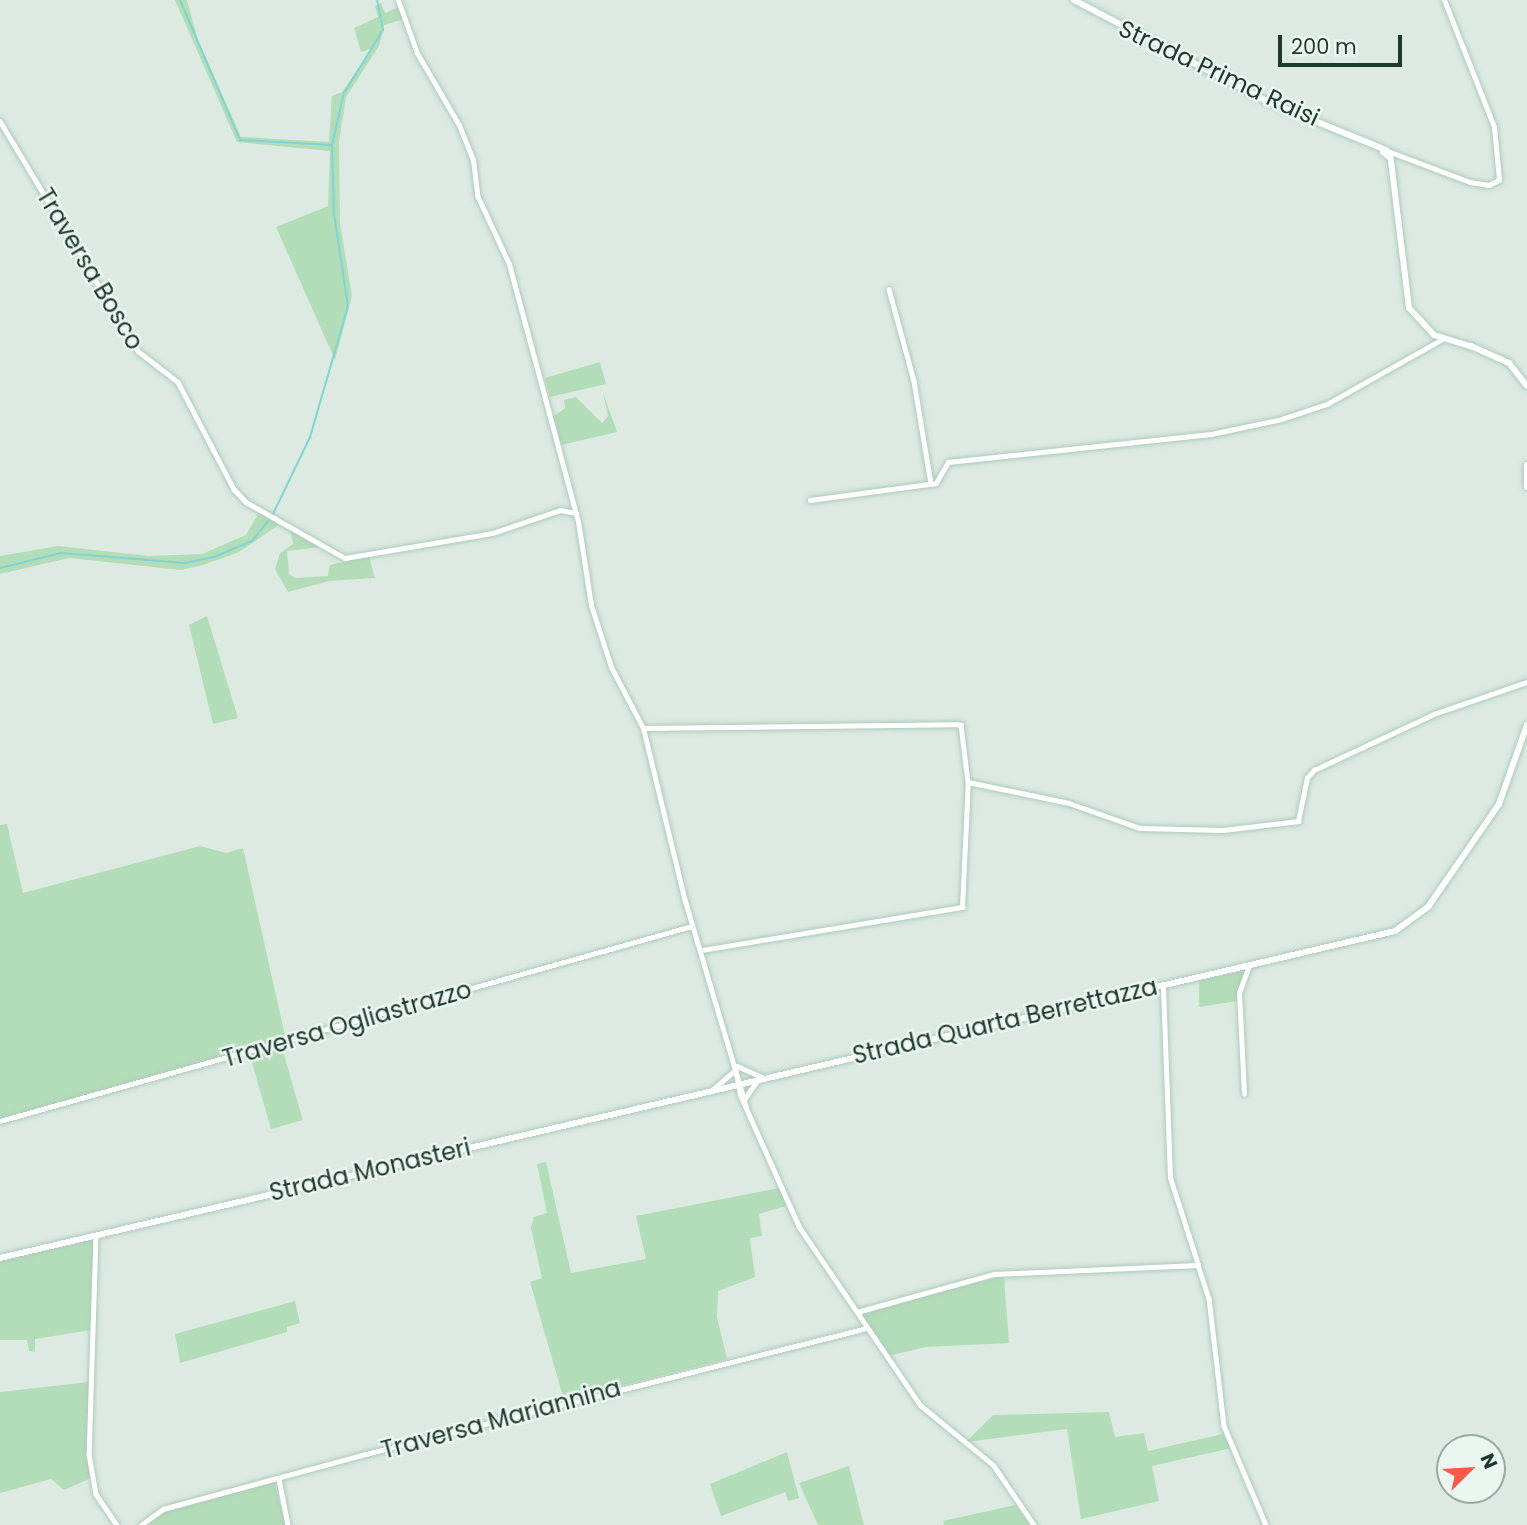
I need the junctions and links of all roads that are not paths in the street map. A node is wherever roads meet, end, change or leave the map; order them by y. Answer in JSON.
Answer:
{"nodes":[{"id":1,"x":398,"y":0,"type":"edge"},
{"id":2,"x":1074,"y":0,"type":"edge"},
{"id":3,"x":1444,"y":0,"type":"edge"},
{"id":4,"x":0,"y":121,"type":"edge"},
{"id":5,"x":1388,"y":154,"type":"junction"},
{"id":6,"x":889,"y":289,"type":"dead end"},
{"id":7,"x":1444,"y":338,"type":"junction"},
{"id":8,"x":1527,"y":386,"type":"edge"},
{"id":9,"x":1527,"y":465,"type":"edge"},
{"id":10,"x":930,"y":484,"type":"junction"},
{"id":11,"x":1527,"y":487,"type":"edge"},
{"id":12,"x":810,"y":500,"type":"dead end"},
{"id":13,"x":576,"y":513,"type":"junction"},
{"id":14,"x":1527,"y":682,"type":"edge"},
{"id":15,"x":1527,"y":725,"type":"edge"},
{"id":16,"x":643,"y":728,"type":"junction"},
{"id":17,"x":968,"y":782,"type":"junction"},
{"id":18,"x":693,"y":925,"type":"junction"},
{"id":19,"x":702,"y":950,"type":"junction"},
{"id":20,"x":1248,"y":965,"type":"junction"},
{"id":21,"x":1163,"y":985,"type":"junction"},
{"id":22,"x":736,"y":1068,"type":"junction"},
{"id":23,"x":762,"y":1077,"type":"junction"},
{"id":24,"x":739,"y":1083,"type":"junction"},
{"id":25,"x":712,"y":1090,"type":"junction"},
{"id":26,"x":1244,"y":1094,"type":"dead end"},
{"id":27,"x":742,"y":1096,"type":"junction"},
{"id":28,"x":0,"y":1121,"type":"edge"},
{"id":29,"x":96,"y":1235,"type":"junction"},
{"id":30,"x":0,"y":1258,"type":"edge"},
{"id":31,"x":1198,"y":1265,"type":"junction"},
{"id":32,"x":856,"y":1312,"type":"junction"},
{"id":33,"x":867,"y":1328,"type":"junction"},
{"id":34,"x":279,"y":1479,"type":"junction"},
{"id":35,"x":117,"y":1525,"type":"edge"},
{"id":36,"x":141,"y":1525,"type":"edge"},
{"id":37,"x":288,"y":1525,"type":"edge"},
{"id":38,"x":1034,"y":1525,"type":"edge"},
{"id":39,"x":1266,"y":1525,"type":"edge"}],
"edges":[{"from":1,"to":13,"type":"street"},
{"from":2,"to":5,"type":"main road","name":"Strada Prima Raisi"},
{"from":3,"to":5,"type":"street"},
{"from":4,"to":13,"type":"street","name":"Traversa Bosco"},
{"from":5,"to":7,"type":"main road"},
{"from":6,"to":10,"type":"street"},
{"from":7,"to":8,"type":"main road"},
{"from":7,"to":10,"type":"street"},
{"from":9,"to":11,"type":"main road"},
{"from":10,"to":12,"type":"street"},
{"from":13,"to":16,"type":"street"},
{"from":14,"to":17,"type":"street"},
{"from":15,"to":20,"type":"main road","name":"Strada Quarta Berrettazza"},
{"from":16,"to":17,"type":"street"},
{"from":16,"to":18,"type":"street"},
{"from":17,"to":19,"type":"street"},
{"from":18,"to":19,"type":"street"},
{"from":18,"to":28,"type":"street","name":"Traversa Ogliastrazzo"},
{"from":19,"to":22,"type":"street"},
{"from":20,"to":21,"type":"main road","name":"Strada Quarta Berrettazza"},
{"from":20,"to":26,"type":"street"},
{"from":21,"to":23,"type":"main road","name":"Strada Quarta Berrettazza"},
{"from":21,"to":31,"type":"street"},
{"from":22,"to":23,"type":"street"},
{"from":22,"to":24,"type":"street"},
{"from":22,"to":25,"type":"street"},
{"from":23,"to":24,"type":"main road","name":"Strada Quarta Berrettazza"},
{"from":23,"to":27,"type":"street"},
{"from":24,"to":25,"type":"main road","name":"Strada Monasteri"},
{"from":24,"to":27,"type":"street"},
{"from":25,"to":27,"type":"street"},
{"from":25,"to":29,"type":"main road","name":"Strada Monasteri"},
{"from":27,"to":32,"type":"street"},
{"from":29,"to":30,"type":"main road","name":"Strada Monasteri"},
{"from":29,"to":35,"type":"street"},
{"from":31,"to":32,"type":"street"},
{"from":31,"to":39,"type":"street"},
{"from":32,"to":33,"type":"street"},
{"from":33,"to":34,"type":"street","name":"Traversa Mariannina"},
{"from":33,"to":38,"type":"street"},
{"from":34,"to":36,"type":"street","name":"Traversa Mariannina"},
{"from":34,"to":37,"type":"street"}]}
